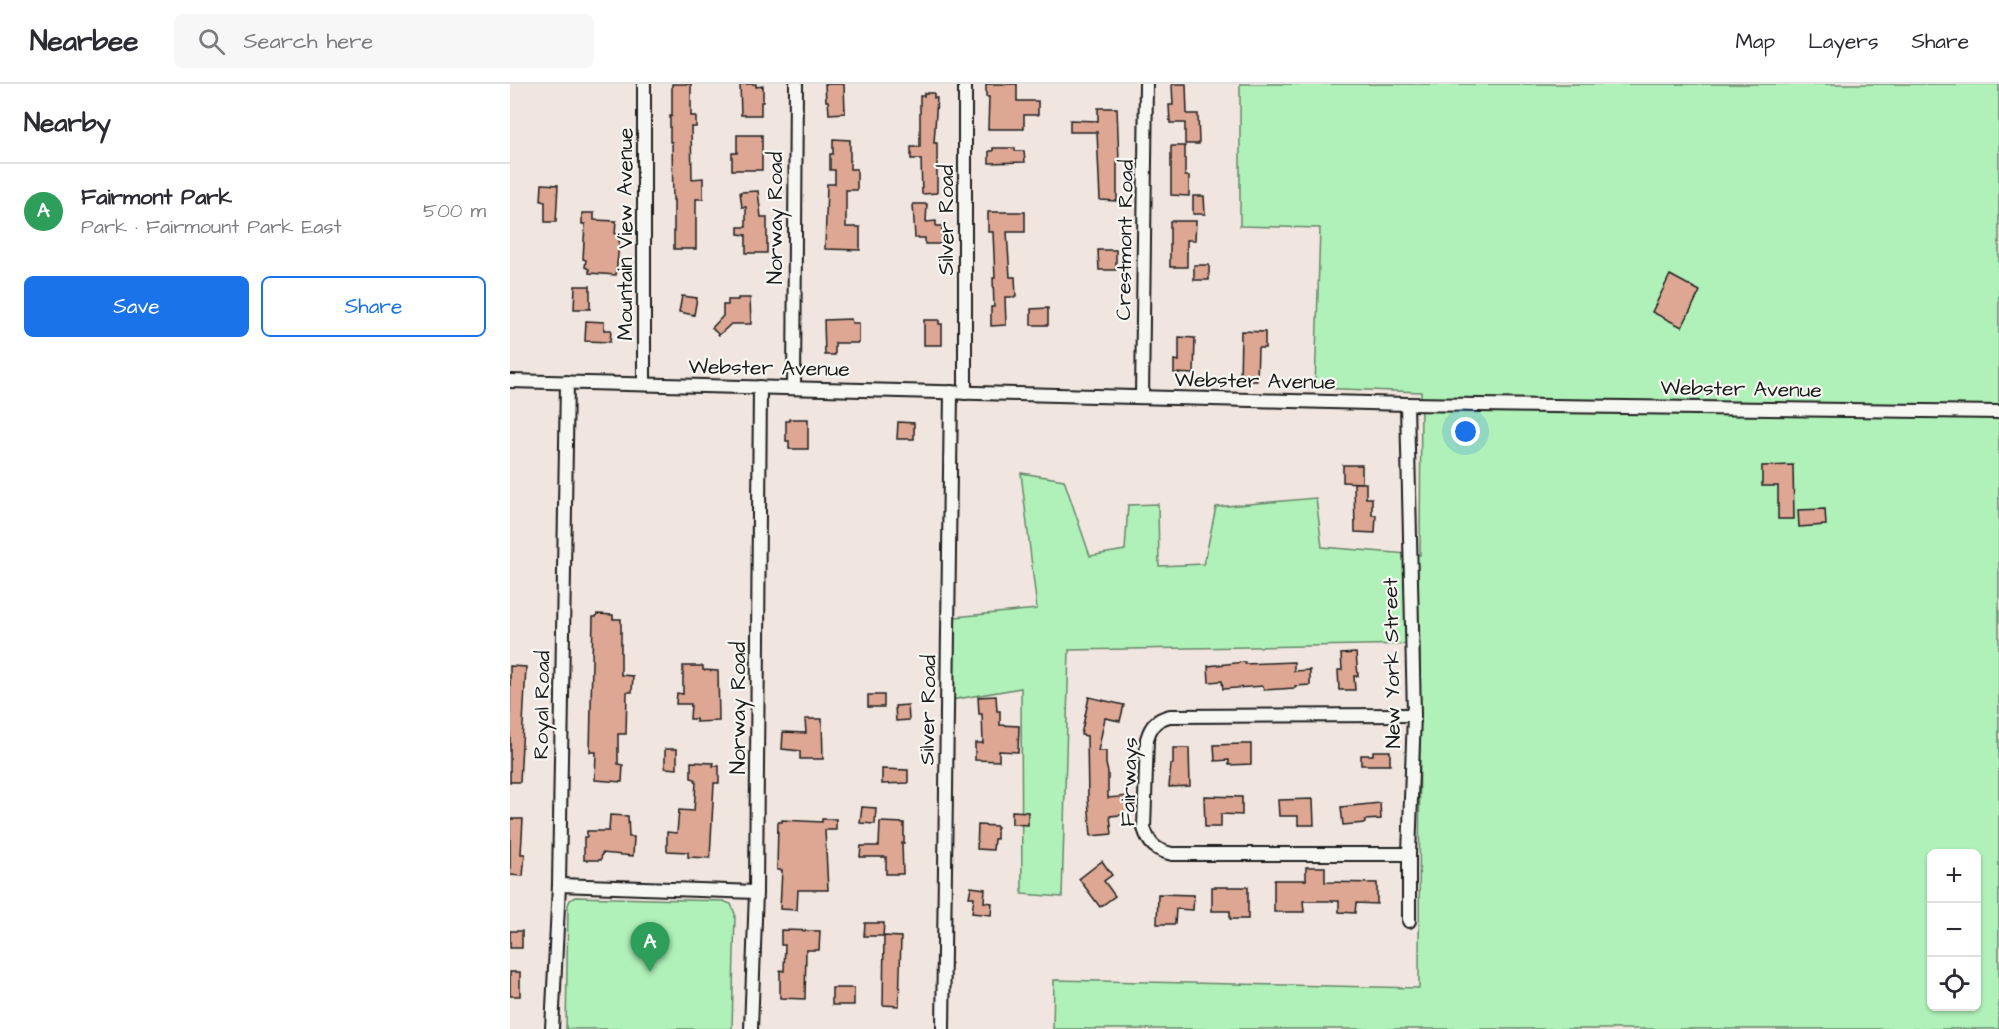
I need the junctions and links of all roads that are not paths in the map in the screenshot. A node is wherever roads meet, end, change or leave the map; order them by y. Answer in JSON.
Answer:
{"nodes":[{"id":1,"x":644,"y":84,"type":"edge"},
{"id":2,"x":796,"y":84,"type":"edge"},
{"id":3,"x":965,"y":84,"type":"edge"},
{"id":4,"x":1146,"y":84,"type":"edge"},
{"id":5,"x":510,"y":381,"type":"edge"},
{"id":6,"x":567,"y":382,"type":"junction"},
{"id":7,"x":644,"y":384,"type":"junction"},
{"id":8,"x":760,"y":387,"type":"junction"},
{"id":9,"x":794,"y":388,"type":"junction"},
{"id":10,"x":951,"y":392,"type":"junction"},
{"id":11,"x":965,"y":393,"type":"junction"},
{"id":12,"x":1142,"y":397,"type":"junction"},
{"id":13,"x":1407,"y":404,"type":"junction"},
{"id":14,"x":1999,"y":412,"type":"edge"},
{"id":15,"x":1414,"y":715,"type":"junction"},
{"id":16,"x":1409,"y":854,"type":"junction"},
{"id":17,"x":559,"y":885,"type":"junction"},
{"id":18,"x":756,"y":892,"type":"junction"},
{"id":19,"x":1409,"y":921,"type":"dead end"},
{"id":20,"x":552,"y":1029,"type":"edge"},
{"id":21,"x":751,"y":1029,"type":"edge"},
{"id":22,"x":943,"y":1029,"type":"edge"}],
"edges":[{"from":1,"to":7,"type":"street","name":"Mountain View Avenue"},
{"from":2,"to":9,"type":"street","name":"Norway Road"},
{"from":3,"to":11,"type":"street","name":"Silver Road"},
{"from":4,"to":12,"type":"street","name":"Crestmont Road"},
{"from":5,"to":6,"type":"street","name":"Webster Avenue"},
{"from":6,"to":7,"type":"street","name":"Webster Avenue"},
{"from":6,"to":17,"type":"street","name":"Royal Road"},
{"from":7,"to":8,"type":"street","name":"Webster Avenue"},
{"from":8,"to":9,"type":"street","name":"Webster Avenue"},
{"from":8,"to":18,"type":"street","name":"Norway Road"},
{"from":9,"to":10,"type":"street","name":"Webster Avenue"},
{"from":10,"to":11,"type":"street","name":"Webster Avenue"},
{"from":10,"to":22,"type":"street","name":"Silver Road"},
{"from":11,"to":12,"type":"street","name":"Webster Avenue"},
{"from":12,"to":13,"type":"street","name":"Webster Avenue"},
{"from":13,"to":14,"type":"street","name":"Webster Avenue"},
{"from":13,"to":15,"type":"street","name":"New York Street"},
{"from":15,"to":16,"type":"street","name":"New York Street"},
{"from":15,"to":16,"type":"street","name":"Fairways"},
{"from":16,"to":19,"type":"street","name":"New York Street"},
{"from":17,"to":18,"type":"street"},
{"from":17,"to":20,"type":"street","name":"Royal Road"},
{"from":18,"to":21,"type":"street","name":"Norway Road"}]}
